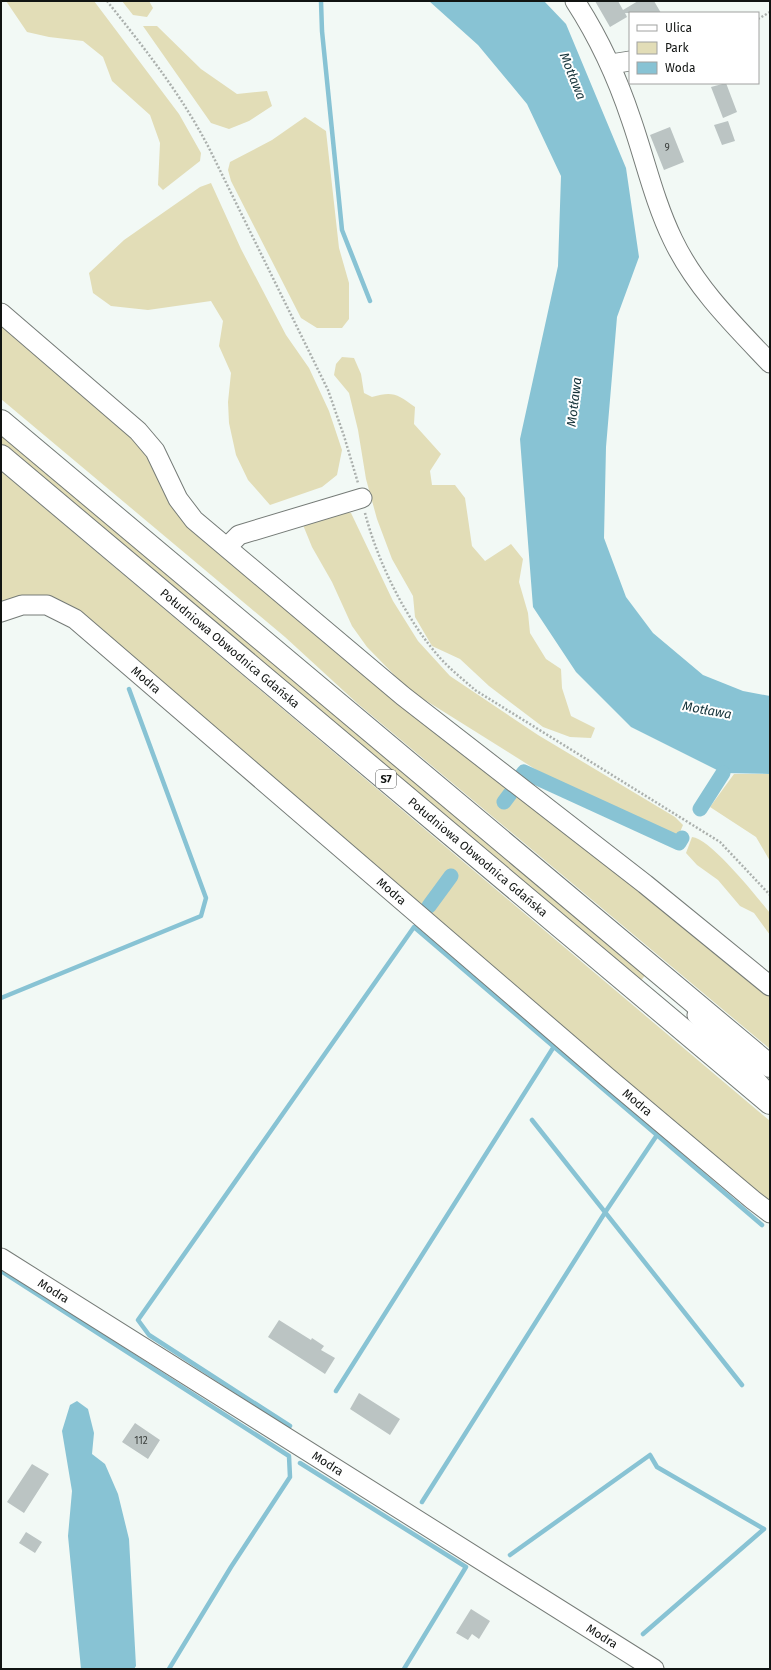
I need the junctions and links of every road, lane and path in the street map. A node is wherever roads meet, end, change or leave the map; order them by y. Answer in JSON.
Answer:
{"nodes":[{"id":1,"x":107,"y":1,"type":"edge"},
{"id":2,"x":575,"y":1,"type":"edge"},
{"id":3,"x":770,"y":12,"type":"edge"},
{"id":4,"x":759,"y":18,"type":"edge"},
{"id":5,"x":629,"y":61,"type":"edge"},
{"id":6,"x":611,"y":64,"type":"junction"},
{"id":7,"x":1,"y":312,"type":"edge"},
{"id":8,"x":770,"y":363,"type":"edge"},
{"id":9,"x":1,"y":421,"type":"edge"},
{"id":10,"x":1,"y":456,"type":"edge"},
{"id":11,"x":362,"y":498,"type":"junction"},
{"id":12,"x":227,"y":547,"type":"junction"},
{"id":13,"x":1,"y":612,"type":"edge"},
{"id":14,"x":770,"y":895,"type":"edge"},
{"id":15,"x":652,"y":968,"type":"junction"},
{"id":16,"x":770,"y":986,"type":"edge"},
{"id":17,"x":634,"y":989,"type":"junction"},
{"id":18,"x":724,"y":1044,"type":"junction"},
{"id":19,"x":770,"y":1066,"type":"edge"},
{"id":20,"x":770,"y":1075,"type":"edge"},
{"id":21,"x":770,"y":1096,"type":"edge"},
{"id":22,"x":770,"y":1103,"type":"edge"},
{"id":23,"x":770,"y":1213,"type":"edge"},
{"id":24,"x":1,"y":1258,"type":"edge"},
{"id":25,"x":654,"y":1669,"type":"edge"}],
"edges":[{"from":1,"to":11,"type":"path"},
{"from":2,"to":6,"type":"street"},
{"from":3,"to":4,"type":"path"},
{"from":5,"to":6,"type":"street"},
{"from":6,"to":8,"type":"street"},
{"from":7,"to":12,"type":"street"},
{"from":9,"to":15,"type":"highway","number":"S7"},
{"from":10,"to":17,"type":"highway","name":"Południowa Obwodnica Gdańska","number":"S7"},
{"from":11,"to":12,"type":"street"},
{"from":11,"to":14,"type":"path"},
{"from":12,"to":16,"type":"street"},
{"from":13,"to":23,"type":"street","name":"Modra"},
{"from":15,"to":18,"type":"street"},
{"from":15,"to":19,"type":"highway","number":"S7"},
{"from":17,"to":18,"type":"street"},
{"from":17,"to":22,"type":"highway","name":"Południowa Obwodnica Gdańska","number":"S7"},
{"from":18,"to":20,"type":"street"},
{"from":18,"to":21,"type":"street"},
{"from":24,"to":25,"type":"street","name":"Modra"}]}
